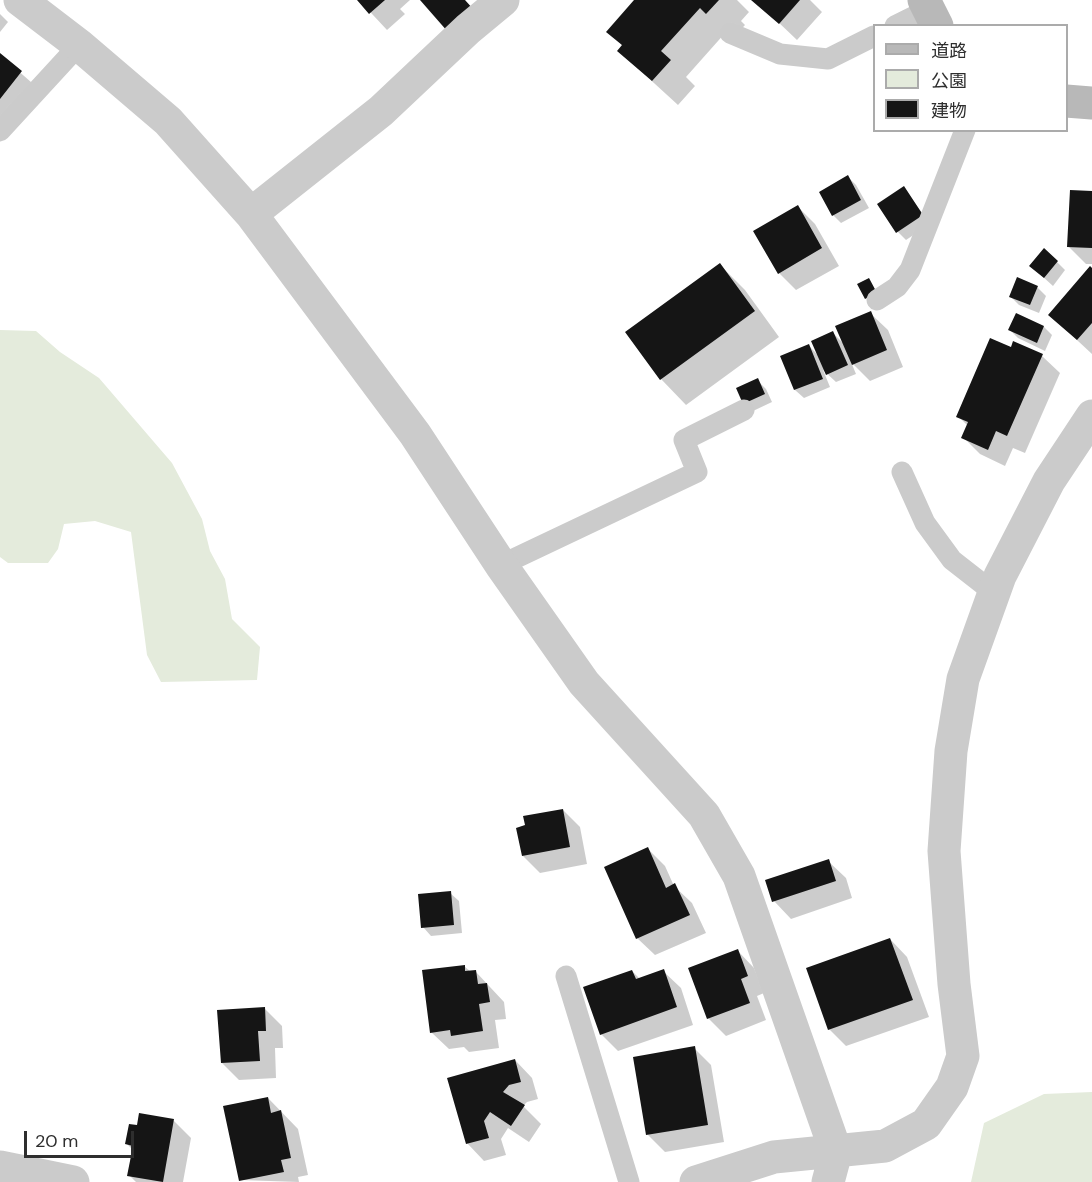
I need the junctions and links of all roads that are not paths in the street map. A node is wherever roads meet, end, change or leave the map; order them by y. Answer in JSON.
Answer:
{"nodes":[{"id":1,"x":20,"y":0,"type":"edge"},
{"id":2,"x":503,"y":0,"type":"edge"},
{"id":3,"x":930,"y":11,"type":"edge"},
{"id":4,"x":900,"y":24,"type":"edge"},
{"id":5,"x":730,"y":33,"type":"dead end"},
{"id":6,"x":873,"y":36,"type":"edge"},
{"id":7,"x":79,"y":45,"type":"junction"},
{"id":8,"x":1068,"y":101,"type":"edge"},
{"id":9,"x":1092,"y":103,"type":"edge"},
{"id":10,"x":0,"y":131,"type":"edge"},
{"id":11,"x":963,"y":132,"type":"edge"},
{"id":12,"x":251,"y":213,"type":"junction"},
{"id":13,"x":877,"y":300,"type":"dead end"},
{"id":14,"x":744,"y":410,"type":"dead end"},
{"id":15,"x":1092,"y":416,"type":"edge"},
{"id":16,"x":902,"y":472,"type":"dead end"},
{"id":17,"x":501,"y":565,"type":"junction"},
{"id":18,"x":993,"y":592,"type":"junction"},
{"id":19,"x":566,"y":976,"type":"dead end"},
{"id":20,"x":0,"y":1167,"type":"edge"},
{"id":21,"x":832,"y":1167,"type":"edge"},
{"id":22,"x":73,"y":1182,"type":"edge"},
{"id":23,"x":628,"y":1182,"type":"edge"},
{"id":24,"x":696,"y":1182,"type":"edge"}],
"edges":[{"from":1,"to":7,"type":"street"},
{"from":2,"to":12,"type":"street"},
{"from":3,"to":4,"type":"lane"},
{"from":5,"to":6,"type":"lane"},
{"from":7,"to":10,"type":"lane"},
{"from":7,"to":12,"type":"street"},
{"from":8,"to":9,"type":"street"},
{"from":11,"to":13,"type":"lane"},
{"from":12,"to":17,"type":"street"},
{"from":14,"to":17,"type":"lane"},
{"from":15,"to":18,"type":"street"},
{"from":16,"to":18,"type":"lane"},
{"from":17,"to":21,"type":"street"},
{"from":18,"to":21,"type":"street"},
{"from":19,"to":23,"type":"lane"},
{"from":20,"to":22,"type":"street"},
{"from":21,"to":24,"type":"street"}]}
